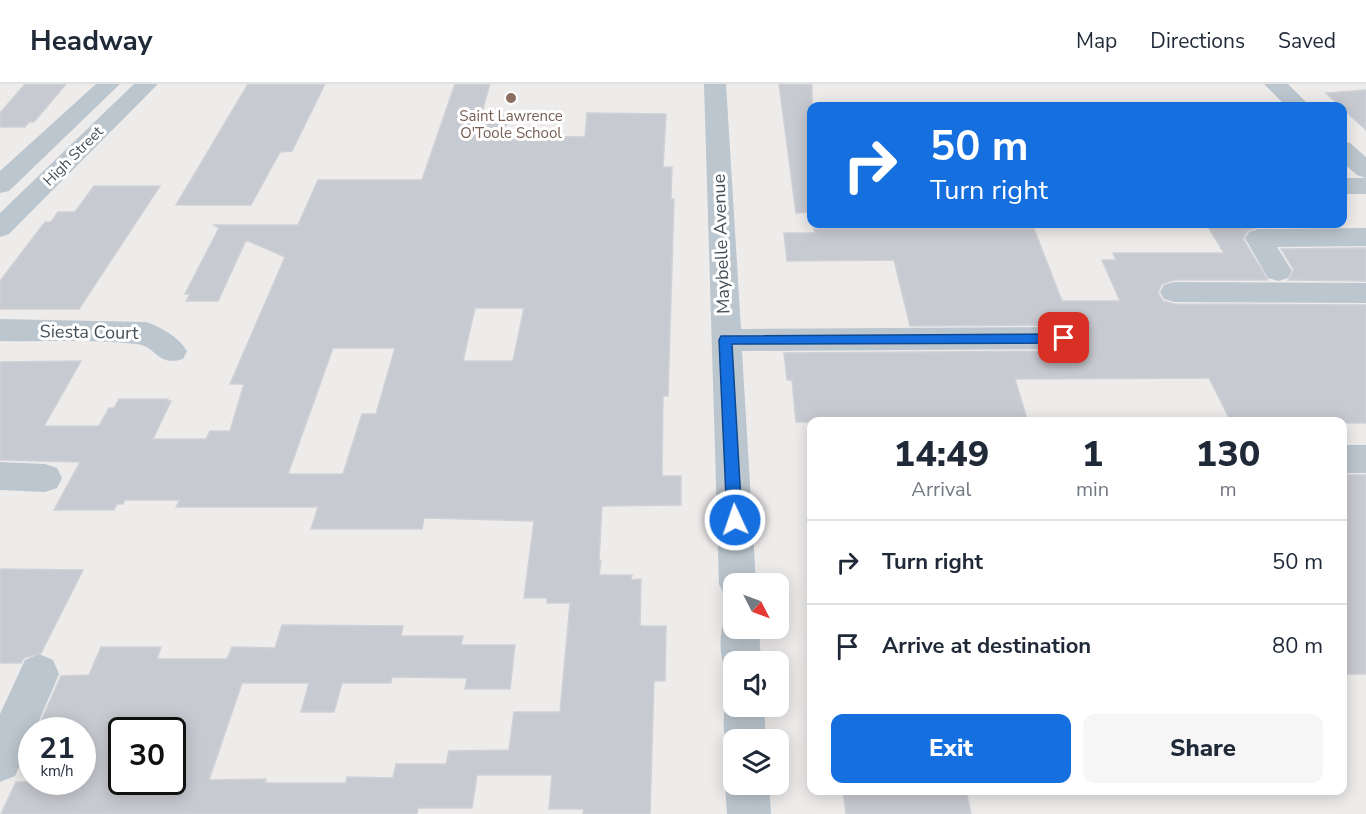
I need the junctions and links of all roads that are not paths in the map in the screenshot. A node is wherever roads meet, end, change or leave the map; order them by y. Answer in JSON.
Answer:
{"nodes":[{"id":1,"x":109,"y":84,"type":"edge"},
{"id":2,"x":147,"y":84,"type":"edge"},
{"id":3,"x":715,"y":84,"type":"edge"},
{"id":4,"x":1275,"y":84,"type":"edge"},
{"id":5,"x":1295,"y":102,"type":"edge"},
{"id":6,"x":1347,"y":153,"type":"edge"},
{"id":7,"x":1366,"y":170,"type":"edge"},
{"id":8,"x":0,"y":185,"type":"edge"},
{"id":9,"x":1347,"y":186,"type":"edge"},
{"id":10,"x":1366,"y":186,"type":"edge"},
{"id":11,"x":0,"y":228,"type":"edge"},
{"id":12,"x":1366,"y":237,"type":"edge"},
{"id":13,"x":1278,"y":271,"type":"dead end"},
{"id":14,"x":1174,"y":292,"type":"dead end"},
{"id":15,"x":1366,"y":293,"type":"edge"},
{"id":16,"x":0,"y":330,"type":"edge"},
{"id":17,"x":1064,"y":338,"type":"dead end"},
{"id":18,"x":726,"y":340,"type":"junction"},
{"id":19,"x":172,"y":351,"type":"dead end"},
{"id":20,"x":1347,"y":459,"type":"edge"},
{"id":21,"x":1366,"y":459,"type":"edge"},
{"id":22,"x":0,"y":476,"type":"edge"},
{"id":23,"x":45,"y":478,"type":"dead end"},
{"id":24,"x":737,"y":573,"type":"edge"},
{"id":25,"x":39,"y":674,"type":"dead end"},
{"id":26,"x":0,"y":761,"type":"edge"},
{"id":27,"x":748,"y":795,"type":"edge"},
{"id":28,"x":749,"y":814,"type":"edge"}],
"edges":[{"from":1,"to":8,"type":"street","name":"High Street"},
{"from":2,"to":11,"type":"street","name":"High Street"},
{"from":3,"to":18,"type":"street","name":"Maybelle Avenue"},
{"from":4,"to":5,"type":"street"},
{"from":6,"to":7,"type":"street"},
{"from":9,"to":10,"type":"street"},
{"from":12,"to":13,"type":"street"},
{"from":14,"to":15,"type":"street"},
{"from":16,"to":19,"type":"street","name":"Siesta Court"},
{"from":17,"to":18,"type":"street"},
{"from":18,"to":24,"type":"street","name":"Maybelle Avenue"},
{"from":20,"to":21,"type":"street"},
{"from":22,"to":23,"type":"street"},
{"from":25,"to":26,"type":"street"},
{"from":27,"to":28,"type":"street"}]}
